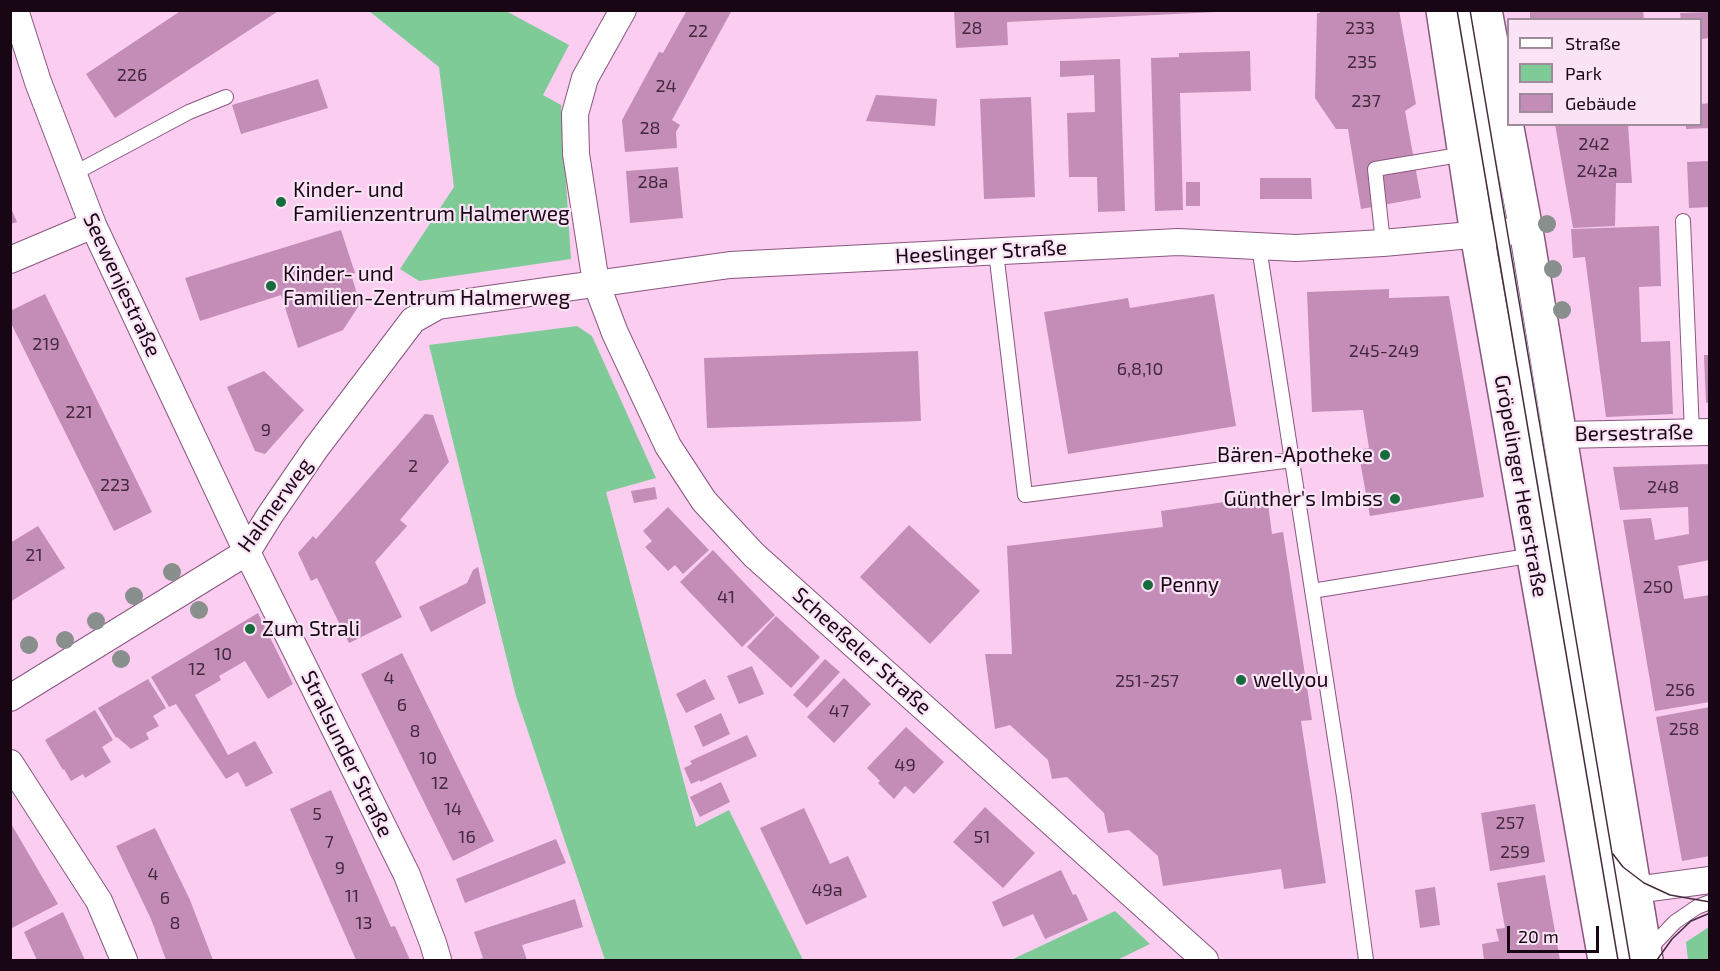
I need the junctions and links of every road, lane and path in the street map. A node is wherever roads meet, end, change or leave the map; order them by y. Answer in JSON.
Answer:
{"nodes":[{"id":1,"x":15,"y":10,"type":"edge"},
{"id":2,"x":623,"y":10,"type":"edge"},
{"id":3,"x":1443,"y":10,"type":"edge"},
{"id":4,"x":1464,"y":10,"type":"edge"},
{"id":5,"x":1485,"y":10,"type":"edge"},
{"id":6,"x":226,"y":96,"type":"dead end"},
{"id":7,"x":1465,"y":154,"type":"junction"},
{"id":8,"x":73,"y":174,"type":"junction"},
{"id":9,"x":1683,"y":221,"type":"dead end"},
{"id":10,"x":93,"y":225,"type":"junction"},
{"id":11,"x":1501,"y":232,"type":"junction"},
{"id":12,"x":1383,"y":243,"type":"junction"},
{"id":13,"x":1258,"y":247,"type":"junction"},
{"id":14,"x":996,"y":252,"type":"junction"},
{"id":15,"x":10,"y":260,"type":"edge"},
{"id":16,"x":597,"y":283,"type":"junction"},
{"id":17,"x":438,"y":306,"type":"joint"},
{"id":18,"x":1701,"y":432,"type":"edge"},
{"id":19,"x":1559,"y":435,"type":"junction"},
{"id":20,"x":1292,"y":460,"type":"junction"},
{"id":21,"x":247,"y":552,"type":"junction"},
{"id":22,"x":1534,"y":555,"type":"junction"},
{"id":23,"x":1312,"y":591,"type":"junction"},
{"id":24,"x":10,"y":698,"type":"edge"},
{"id":25,"x":10,"y":763,"type":"edge"},
{"id":26,"x":1710,"y":880,"type":"edge"},
{"id":27,"x":1635,"y":890,"type":"junction"},
{"id":28,"x":1710,"y":902,"type":"edge"},
{"id":29,"x":1628,"y":958,"type":"edge"},
{"id":30,"x":124,"y":960,"type":"edge"},
{"id":31,"x":438,"y":960,"type":"edge"},
{"id":32,"x":1205,"y":960,"type":"edge"},
{"id":33,"x":1366,"y":960,"type":"edge"}],
"edges":[{"from":1,"to":8,"type":"street","name":"Seewenjestraße"},
{"from":2,"to":16,"type":"street","name":"Scheeßeler Straße"},
{"from":3,"to":7,"type":"main road","name":"Gröpelinger Heerstraße"},
{"from":4,"to":11,"type":"lane"},
{"from":5,"to":11,"type":"main road","name":"Gröpelinger Heerstraße"},
{"from":6,"to":8,"type":"lane"},
{"from":7,"to":11,"type":"main road","name":"Gröpelinger Heerstraße"},
{"from":7,"to":12,"type":"lane"},
{"from":8,"to":10,"type":"street","name":"Seewenjestraße"},
{"from":9,"to":18,"type":"lane"},
{"from":10,"to":15,"type":"street"},
{"from":10,"to":21,"type":"street","name":"Seewenjestraße"},
{"from":11,"to":12,"type":"street","name":"Heeslinger Straße"},
{"from":11,"to":19,"type":"main road","name":"Gröpelinger Heerstraße"},
{"from":11,"to":22,"type":"main road","name":"Gröpelinger Heerstraße"},
{"from":11,"to":29,"type":"lane"},
{"from":12,"to":13,"type":"street","name":"Heeslinger Straße"},
{"from":13,"to":14,"type":"street","name":"Heeslinger Straße"},
{"from":13,"to":20,"type":"lane"},
{"from":14,"to":16,"type":"street","name":"Heeslinger Straße"},
{"from":14,"to":20,"type":"lane"},
{"from":16,"to":17,"type":"street","name":"Heeslinger Straße"},
{"from":16,"to":32,"type":"street","name":"Scheeßeler Straße"},
{"from":17,"to":21,"type":"street","name":"Halmerweg"},
{"from":18,"to":19,"type":"street","name":"Bersestraße"},
{"from":19,"to":27,"type":"main road","name":"Gröpelinger Heerstraße"},
{"from":20,"to":23,"type":"lane"},
{"from":21,"to":24,"type":"street","name":"Halmerweg"},
{"from":21,"to":31,"type":"street","name":"Stralsunder Straße"},
{"from":22,"to":23,"type":"lane"},
{"from":22,"to":29,"type":"main road","name":"Gröpelinger Heerstraße"},
{"from":23,"to":33,"type":"lane"},
{"from":25,"to":30,"type":"street"},
{"from":26,"to":27,"type":"street"},
{"from":27,"to":29,"type":"main road","name":"Gröpelinger Heerstraße"},
{"from":28,"to":29,"type":"lane"}]}
